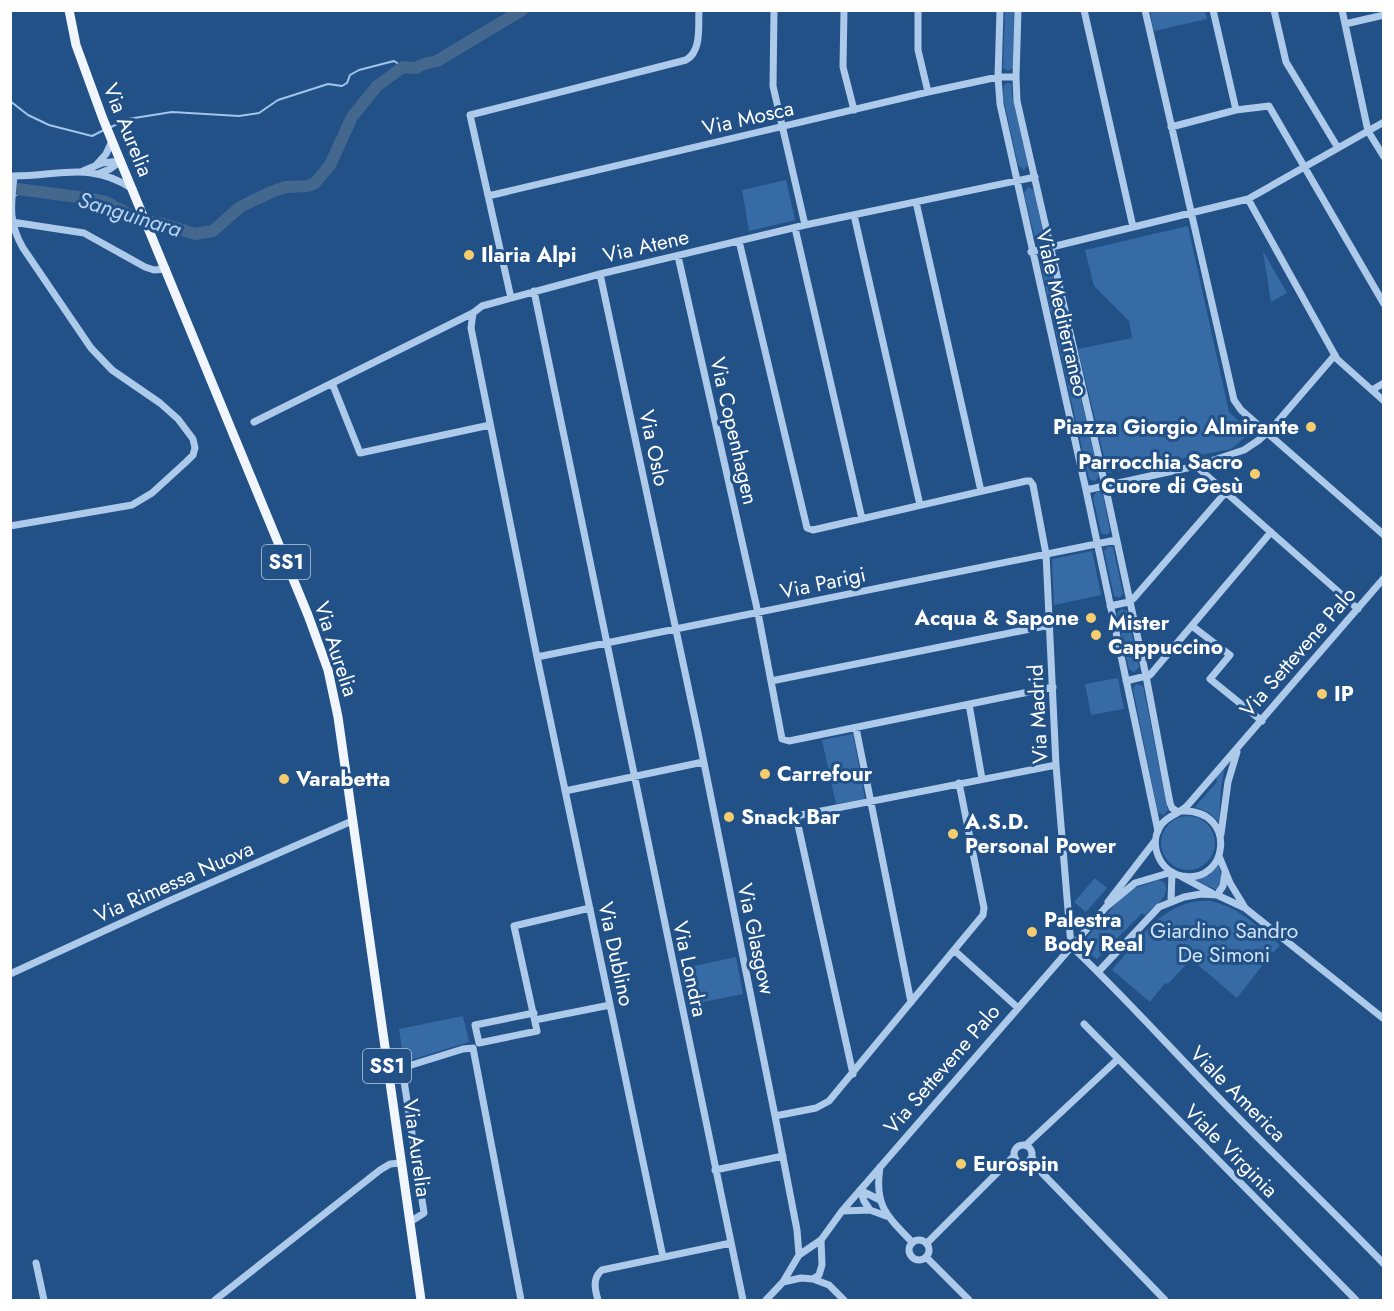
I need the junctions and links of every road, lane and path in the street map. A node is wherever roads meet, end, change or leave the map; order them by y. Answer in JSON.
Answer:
{"nodes":[{"id":1,"x":69,"y":10,"type":"edge"},
{"id":2,"x":699,"y":10,"type":"edge"},
{"id":3,"x":774,"y":10,"type":"edge"},
{"id":4,"x":844,"y":10,"type":"edge"},
{"id":5,"x":918,"y":10,"type":"edge"},
{"id":6,"x":1000,"y":10,"type":"edge"},
{"id":7,"x":1018,"y":10,"type":"edge"},
{"id":8,"x":1084,"y":10,"type":"edge"},
{"id":9,"x":1145,"y":10,"type":"edge"},
{"id":10,"x":1213,"y":10,"type":"edge"},
{"id":11,"x":1274,"y":10,"type":"edge"},
{"id":12,"x":1342,"y":10,"type":"edge"},
{"id":13,"x":1383,"y":15,"type":"edge"},
{"id":14,"x":1346,"y":24,"type":"junction"},
{"id":15,"x":998,"y":77,"type":"junction"},
{"id":16,"x":1016,"y":77,"type":"junction"},
{"id":17,"x":928,"y":92,"type":"junction"},
{"id":18,"x":854,"y":110,"type":"junction"},
{"id":19,"x":1236,"y":110,"type":"junction"},
{"id":20,"x":1383,"y":122,"type":"edge"},
{"id":21,"x":782,"y":127,"type":"junction"},
{"id":22,"x":1171,"y":127,"type":"junction"},
{"id":23,"x":1368,"y":130,"type":"junction"},
{"id":24,"x":111,"y":140,"type":"junction"},
{"id":25,"x":1338,"y":148,"type":"junction"},
{"id":26,"x":1383,"y":156,"type":"edge"},
{"id":27,"x":121,"y":161,"type":"junction"},
{"id":28,"x":96,"y":165,"type":"junction"},
{"id":29,"x":1306,"y":167,"type":"junction"},
{"id":30,"x":83,"y":171,"type":"junction"},
{"id":31,"x":100,"y":173,"type":"junction"},
{"id":32,"x":12,"y":176,"type":"edge"},
{"id":33,"x":1035,"y":177,"type":"junction"},
{"id":34,"x":1016,"y":182,"type":"junction"},
{"id":35,"x":133,"y":189,"type":"junction"},
{"id":36,"x":488,"y":196,"type":"junction"},
{"id":37,"x":1248,"y":199,"type":"junction"},
{"id":38,"x":916,"y":202,"type":"junction"},
{"id":39,"x":11,"y":213,"type":"edge"},
{"id":40,"x":1190,"y":214,"type":"junction"},
{"id":41,"x":854,"y":215,"type":"junction"},
{"id":42,"x":12,"y":222,"type":"edge"},
{"id":43,"x":805,"y":225,"type":"junction"},
{"id":44,"x":1133,"y":227,"type":"junction"},
{"id":45,"x":795,"y":228,"type":"junction"},
{"id":46,"x":739,"y":241,"type":"junction"},
{"id":47,"x":1050,"y":248,"type":"junction"},
{"id":48,"x":1032,"y":252,"type":"junction"},
{"id":49,"x":678,"y":256,"type":"junction"},
{"id":50,"x":166,"y":269,"type":"junction"},
{"id":51,"x":600,"y":274,"type":"junction"},
{"id":52,"x":534,"y":291,"type":"junction"},
{"id":53,"x":511,"y":298,"type":"junction"},
{"id":54,"x":1383,"y":304,"type":"edge"},
{"id":55,"x":473,"y":313,"type":"junction"},
{"id":56,"x":1335,"y":355,"type":"junction"},
{"id":57,"x":332,"y":383,"type":"junction"},
{"id":58,"x":1383,"y":384,"type":"edge"},
{"id":59,"x":1372,"y":390,"type":"junction"},
{"id":60,"x":1383,"y":401,"type":"edge"},
{"id":61,"x":254,"y":422,"type":"dead end"},
{"id":62,"x":490,"y":424,"type":"junction"},
{"id":63,"x":1267,"y":433,"type":"junction"},
{"id":64,"x":1196,"y":466,"type":"junction"},
{"id":65,"x":1105,"y":485,"type":"junction"},
{"id":66,"x":1086,"y":490,"type":"junction"},
{"id":67,"x":981,"y":491,"type":"junction"},
{"id":68,"x":1226,"y":492,"type":"junction"},
{"id":69,"x":920,"y":505,"type":"junction"},
{"id":70,"x":862,"y":519,"type":"junction"},
{"id":71,"x":10,"y":526,"type":"edge"},
{"id":72,"x":1271,"y":532,"type":"junction"},
{"id":73,"x":1383,"y":535,"type":"edge"},
{"id":74,"x":1116,"y":540,"type":"junction"},
{"id":75,"x":1096,"y":544,"type":"junction"},
{"id":76,"x":1046,"y":554,"type":"junction"},
{"id":77,"x":1383,"y":579,"type":"edge"},
{"id":78,"x":1129,"y":602,"type":"junction"},
{"id":79,"x":1110,"y":606,"type":"junction"},
{"id":80,"x":1358,"y":609,"type":"junction"},
{"id":81,"x":758,"y":613,"type":"junction"},
{"id":82,"x":1050,"y":625,"type":"junction"},
{"id":83,"x":1192,"y":626,"type":"junction"},
{"id":84,"x":675,"y":629,"type":"junction"},
{"id":85,"x":607,"y":643,"type":"junction"},
{"id":86,"x":537,"y":657,"type":"junction"},
{"id":87,"x":1146,"y":676,"type":"junction"},
{"id":88,"x":771,"y":681,"type":"junction"},
{"id":89,"x":1126,"y":681,"type":"junction"},
{"id":90,"x":1053,"y":687,"type":"junction"},
{"id":91,"x":969,"y":704,"type":"junction"},
{"id":92,"x":1262,"y":721,"type":"junction"},
{"id":93,"x":856,"y":728,"type":"junction"},
{"id":94,"x":1239,"y":747,"type":"junction"},
{"id":95,"x":703,"y":762,"type":"junction"},
{"id":96,"x":1056,"y":765,"type":"junction"},
{"id":97,"x":634,"y":776,"type":"junction"},
{"id":98,"x":982,"y":779,"type":"junction"},
{"id":99,"x":959,"y":783,"type":"junction"},
{"id":100,"x":565,"y":791,"type":"junction"},
{"id":101,"x":871,"y":802,"type":"junction"},
{"id":102,"x":1180,"y":812,"type":"junction"},
{"id":103,"x":352,"y":821,"type":"junction"},
{"id":104,"x":1158,"y":831,"type":"junction"},
{"id":105,"x":1221,"y":837,"type":"junction"},
{"id":106,"x":1155,"y":841,"type":"junction"},
{"id":107,"x":1219,"y":856,"type":"junction"},
{"id":108,"x":1225,"y":870,"type":"junction"},
{"id":109,"x":1172,"y":872,"type":"junction"},
{"id":110,"x":1180,"y":876,"type":"junction"},
{"id":111,"x":1217,"y":895,"type":"junction"},
{"id":112,"x":1171,"y":902,"type":"junction"},
{"id":113,"x":1106,"y":907,"type":"junction"},
{"id":114,"x":590,"y":908,"type":"junction"},
{"id":115,"x":1245,"y":908,"type":"junction"},
{"id":116,"x":1071,"y":946,"type":"junction"},
{"id":117,"x":955,"y":951,"type":"junction"},
{"id":118,"x":1100,"y":971,"type":"junction"},
{"id":119,"x":10,"y":974,"type":"edge"},
{"id":120,"x":911,"y":1002,"type":"junction"},
{"id":121,"x":610,"y":1005,"type":"junction"},
{"id":122,"x":1017,"y":1007,"type":"junction"},
{"id":123,"x":534,"y":1017,"type":"junction"},
{"id":124,"x":1383,"y":1019,"type":"edge"},
{"id":125,"x":1084,"y":1024,"type":"dead end"},
{"id":126,"x":476,"y":1045,"type":"junction"},
{"id":127,"x":1118,"y":1059,"type":"junction"},
{"id":128,"x":852,"y":1074,"type":"junction"},
{"id":129,"x":775,"y":1116,"type":"junction"},
{"id":130,"x":1026,"y":1144,"type":"junction"},
{"id":131,"x":783,"y":1156,"type":"junction"},
{"id":132,"x":1032,"y":1157,"type":"junction"},
{"id":133,"x":1019,"y":1161,"type":"junction"},
{"id":134,"x":401,"y":1163,"type":"junction"},
{"id":135,"x":880,"y":1167,"type":"junction"},
{"id":136,"x":715,"y":1170,"type":"junction"},
{"id":137,"x":1042,"y":1173,"type":"junction"},
{"id":138,"x":860,"y":1190,"type":"junction"},
{"id":139,"x":880,"y":1200,"type":"junction"},
{"id":140,"x":870,"y":1210,"type":"junction"},
{"id":141,"x":842,"y":1211,"type":"junction"},
{"id":142,"x":886,"y":1216,"type":"junction"},
{"id":143,"x":410,"y":1222,"type":"junction"},
{"id":144,"x":821,"y":1240,"type":"junction"},
{"id":145,"x":912,"y":1242,"type":"junction"},
{"id":146,"x":731,"y":1243,"type":"junction"},
{"id":147,"x":927,"y":1243,"type":"junction"},
{"id":148,"x":800,"y":1256,"type":"junction"},
{"id":149,"x":663,"y":1257,"type":"junction"},
{"id":150,"x":926,"y":1257,"type":"junction"},
{"id":151,"x":36,"y":1263,"type":"dead end"},
{"id":152,"x":1383,"y":1264,"type":"edge"},
{"id":153,"x":822,"y":1265,"type":"junction"},
{"id":154,"x":801,"y":1278,"type":"junction"},
{"id":155,"x":813,"y":1279,"type":"junction"},
{"id":156,"x":783,"y":1282,"type":"junction"},
{"id":157,"x":829,"y":1285,"type":"junction"},
{"id":158,"x":44,"y":1300,"type":"edge"},
{"id":159,"x":215,"y":1300,"type":"edge"},
{"id":160,"x":421,"y":1300,"type":"edge"},
{"id":161,"x":521,"y":1300,"type":"edge"},
{"id":162,"x":598,"y":1300,"type":"edge"},
{"id":163,"x":743,"y":1300,"type":"edge"},
{"id":164,"x":766,"y":1300,"type":"edge"},
{"id":165,"x":844,"y":1300,"type":"edge"},
{"id":166,"x":969,"y":1300,"type":"edge"},
{"id":167,"x":1165,"y":1300,"type":"edge"},
{"id":168,"x":1356,"y":1300,"type":"edge"}],
"edges":[{"from":1,"to":24,"type":"main road","name":"Via Aurelia","number":"SS1"},
{"from":2,"to":36,"type":"street"},
{"from":3,"to":21,"type":"street"},
{"from":4,"to":18,"type":"street"},
{"from":5,"to":17,"type":"street"},
{"from":6,"to":15,"type":"street","name":"Viale Mediterraneo"},
{"from":7,"to":16,"type":"street","name":"Viale Mediterraneo"},
{"from":8,"to":44,"type":"street"},
{"from":9,"to":22,"type":"street"},
{"from":10,"to":19,"type":"street"},
{"from":11,"to":25,"type":"street"},
{"from":12,"to":14,"type":"street"},
{"from":13,"to":14,"type":"street"},
{"from":14,"to":23,"type":"street"},
{"from":15,"to":16,"type":"street","name":"Via Mosca"},
{"from":15,"to":17,"type":"street","name":"Via Mosca"},
{"from":15,"to":34,"type":"street","name":"Viale Mediterraneo"},
{"from":16,"to":33,"type":"street","name":"Viale Mediterraneo"},
{"from":17,"to":18,"type":"street","name":"Via Mosca"},
{"from":18,"to":21,"type":"street","name":"Via Mosca"},
{"from":19,"to":22,"type":"street"},
{"from":19,"to":29,"type":"street"},
{"from":20,"to":23,"type":"street"},
{"from":21,"to":36,"type":"street","name":"Via Mosca"},
{"from":21,"to":43,"type":"street"},
{"from":22,"to":40,"type":"street"},
{"from":23,"to":25,"type":"street"},
{"from":23,"to":26,"type":"street"},
{"from":24,"to":27,"type":"main road","name":"Via Aurelia","number":"SS1"},
{"from":24,"to":28,"type":"street"},
{"from":25,"to":29,"type":"street"},
{"from":27,"to":28,"type":"street"},
{"from":27,"to":31,"type":"street"},
{"from":27,"to":35,"type":"main road","name":"Via Aurelia","number":"SS1"},
{"from":28,"to":30,"type":"street"},
{"from":29,"to":37,"type":"street"},
{"from":29,"to":54,"type":"street"},
{"from":30,"to":31,"type":"street"},
{"from":30,"to":32,"type":"street"},
{"from":31,"to":35,"type":"street"},
{"from":32,"to":39,"type":"street"},
{"from":33,"to":34,"type":"street","name":"Via Atene"},
{"from":33,"to":47,"type":"street","name":"Viale Mediterraneo"},
{"from":34,"to":38,"type":"street","name":"Via Atene"},
{"from":34,"to":48,"type":"street","name":"Viale Mediterraneo"},
{"from":35,"to":50,"type":"main road","name":"Via Aurelia","number":"SS1"},
{"from":36,"to":53,"type":"street"},
{"from":37,"to":40,"type":"street"},
{"from":37,"to":56,"type":"street"},
{"from":38,"to":41,"type":"street","name":"Via Atene"},
{"from":38,"to":67,"type":"street"},
{"from":39,"to":42,"type":"street"},
{"from":40,"to":44,"type":"street"},
{"from":40,"to":63,"type":"street"},
{"from":41,"to":43,"type":"street","name":"Via Atene"},
{"from":41,"to":69,"type":"street"},
{"from":42,"to":50,"type":"street"},
{"from":42,"to":71,"type":"street"},
{"from":43,"to":45,"type":"street","name":"Via Atene"},
{"from":44,"to":47,"type":"street"},
{"from":45,"to":46,"type":"street","name":"Via Atene"},
{"from":45,"to":70,"type":"street"},
{"from":46,"to":49,"type":"street","name":"Via Atene"},
{"from":46,"to":70,"type":"street"},
{"from":47,"to":48,"type":"street"},
{"from":47,"to":65,"type":"street","name":"Viale Mediterraneo"},
{"from":48,"to":66,"type":"street","name":"Viale Mediterraneo"},
{"from":49,"to":51,"type":"street","name":"Via Atene"},
{"from":49,"to":81,"type":"street","name":"Via Copenhagen"},
{"from":50,"to":103,"type":"main road","name":"Via Aurelia","number":"SS1"},
{"from":51,"to":52,"type":"street","name":"Via Atene"},
{"from":51,"to":84,"type":"street","name":"Via Oslo"},
{"from":52,"to":53,"type":"street","name":"Via Atene"},
{"from":52,"to":85,"type":"street","name":"Via Londra"},
{"from":53,"to":55,"type":"street","name":"Via Atene"},
{"from":55,"to":57,"type":"street","name":"Via Atene"},
{"from":55,"to":62,"type":"street","name":"Via Dublino"},
{"from":56,"to":59,"type":"street"},
{"from":56,"to":63,"type":"street"},
{"from":57,"to":61,"type":"street","name":"Via Atene"},
{"from":57,"to":62,"type":"street"},
{"from":58,"to":59,"type":"street"},
{"from":59,"to":60,"type":"street"},
{"from":62,"to":86,"type":"street","name":"Via Dublino"},
{"from":63,"to":64,"type":"street"},
{"from":63,"to":73,"type":"street"},
{"from":64,"to":65,"type":"street"},
{"from":64,"to":68,"type":"street"},
{"from":65,"to":66,"type":"street"},
{"from":65,"to":74,"type":"street","name":"Viale Mediterraneo"},
{"from":66,"to":75,"type":"street","name":"Viale Mediterraneo"},
{"from":67,"to":69,"type":"street"},
{"from":67,"to":76,"type":"street","name":"Via Madrid"},
{"from":68,"to":72,"type":"street"},
{"from":68,"to":78,"type":"street"},
{"from":69,"to":70,"type":"street"},
{"from":72,"to":80,"type":"street"},
{"from":72,"to":83,"type":"street"},
{"from":74,"to":75,"type":"street","name":"Via Parigi"},
{"from":74,"to":78,"type":"street","name":"Viale Mediterraneo"},
{"from":75,"to":76,"type":"street","name":"Via Parigi"},
{"from":75,"to":79,"type":"street","name":"Viale Mediterraneo"},
{"from":76,"to":81,"type":"street","name":"Via Parigi"},
{"from":76,"to":82,"type":"street","name":"Via Madrid"},
{"from":77,"to":80,"type":"street","name":"Via Settevene Palo"},
{"from":78,"to":79,"type":"street"},
{"from":78,"to":87,"type":"street","name":"Viale Mediterraneo"},
{"from":79,"to":89,"type":"street","name":"Viale Mediterraneo"},
{"from":80,"to":92,"type":"street","name":"Via Settevene Palo"},
{"from":81,"to":84,"type":"street","name":"Via Parigi"},
{"from":81,"to":88,"type":"street","name":"Via Copenhagen"},
{"from":82,"to":88,"type":"street"},
{"from":82,"to":90,"type":"street","name":"Via Madrid"},
{"from":83,"to":87,"type":"street"},
{"from":83,"to":92,"type":"street"},
{"from":84,"to":85,"type":"street","name":"Via Parigi"},
{"from":84,"to":95,"type":"street","name":"Via Glasgow"},
{"from":85,"to":86,"type":"street","name":"Via Parigi"},
{"from":85,"to":97,"type":"street","name":"Via Londra"},
{"from":86,"to":100,"type":"street","name":"Via Dublino"},
{"from":87,"to":89,"type":"street"},
{"from":87,"to":102,"type":"street","name":"Viale Mediterraneo"},
{"from":88,"to":93,"type":"street","name":"Via Copenhagen"},
{"from":89,"to":104,"type":"street","name":"Viale Mediterraneo"},
{"from":90,"to":91,"type":"street"},
{"from":90,"to":96,"type":"street","name":"Via Madrid"},
{"from":91,"to":93,"type":"street"},
{"from":91,"to":98,"type":"street"},
{"from":92,"to":94,"type":"street","name":"Via Settevene Palo"},
{"from":93,"to":101,"type":"street"},
{"from":94,"to":102,"type":"street","name":"Via Settevene Palo"},
{"from":94,"to":105,"type":"street","name":"Via Settevene Palo"},
{"from":95,"to":97,"type":"street"},
{"from":95,"to":129,"type":"street","name":"Via Glasgow"},
{"from":96,"to":98,"type":"street"},
{"from":96,"to":116,"type":"street","name":"Via Madrid"},
{"from":97,"to":100,"type":"street"},
{"from":97,"to":136,"type":"street","name":"Via Londra"},
{"from":98,"to":99,"type":"street"},
{"from":99,"to":101,"type":"street"},
{"from":99,"to":117,"type":"street"},
{"from":100,"to":114,"type":"street","name":"Via Dublino"},
{"from":101,"to":120,"type":"street"},
{"from":101,"to":128,"type":"street"},
{"from":102,"to":104,"type":"street"},
{"from":102,"to":105,"type":"street"},
{"from":103,"to":119,"type":"street","name":"Via Rimessa Nuova"},
{"from":103,"to":134,"type":"main road","name":"Via Aurelia","number":"SS1"},
{"from":104,"to":106,"type":"street"},
{"from":105,"to":107,"type":"street"},
{"from":106,"to":109,"type":"street"},
{"from":106,"to":113,"type":"street","name":"Via Settevene Palo"},
{"from":107,"to":108,"type":"street"},
{"from":107,"to":110,"type":"street"},
{"from":108,"to":111,"type":"street"},
{"from":108,"to":115,"type":"street"},
{"from":109,"to":110,"type":"street"},
{"from":109,"to":112,"type":"street"},
{"from":109,"to":113,"type":"street","name":"Via Settevene Palo"},
{"from":110,"to":111,"type":"street"},
{"from":111,"to":112,"type":"street"},
{"from":111,"to":115,"type":"street"},
{"from":112,"to":118,"type":"street"},
{"from":113,"to":116,"type":"street","name":"Via Settevene Palo"},
{"from":114,"to":121,"type":"street","name":"Via Dublino"},
{"from":114,"to":123,"type":"street"},
{"from":115,"to":124,"type":"street"},
{"from":116,"to":118,"type":"street","name":"Viale America"},
{"from":116,"to":122,"type":"street","name":"Via Settevene Palo"},
{"from":117,"to":120,"type":"street"},
{"from":117,"to":122,"type":"street"},
{"from":118,"to":152,"type":"street","name":"Viale America"},
{"from":120,"to":128,"type":"street"},
{"from":121,"to":123,"type":"street"},
{"from":121,"to":149,"type":"street","name":"Via Dublino"},
{"from":122,"to":135,"type":"street","name":"Via Settevene Palo"},
{"from":123,"to":126,"type":"street"},
{"from":123,"to":126,"type":"street"},
{"from":125,"to":127,"type":"street","name":"Viale Virginia"},
{"from":126,"to":143,"type":"street"},
{"from":126,"to":161,"type":"street"},
{"from":127,"to":130,"type":"street"},
{"from":127,"to":168,"type":"street","name":"Viale Virginia"},
{"from":128,"to":129,"type":"street"},
{"from":129,"to":131,"type":"street","name":"Via Glasgow"},
{"from":130,"to":132,"type":"street"},
{"from":130,"to":133,"type":"street"},
{"from":131,"to":136,"type":"street"},
{"from":131,"to":148,"type":"street","name":"Via Glasgow"},
{"from":132,"to":133,"type":"street"},
{"from":132,"to":137,"type":"street"},
{"from":133,"to":137,"type":"street"},
{"from":133,"to":147,"type":"street"},
{"from":134,"to":143,"type":"main road","name":"Via Aurelia","number":"SS1"},
{"from":134,"to":159,"type":"street"},
{"from":135,"to":138,"type":"street","name":"Via Settevene Palo"},
{"from":135,"to":139,"type":"street"},
{"from":136,"to":146,"type":"street","name":"Via Londra"},
{"from":137,"to":167,"type":"street"},
{"from":138,"to":139,"type":"street"},
{"from":138,"to":140,"type":"street"},
{"from":138,"to":141,"type":"street","name":"Via Settevene Palo"},
{"from":139,"to":142,"type":"street"},
{"from":140,"to":141,"type":"street"},
{"from":140,"to":142,"type":"street"},
{"from":141,"to":144,"type":"street","name":"Via Settevene Palo"},
{"from":142,"to":145,"type":"street"},
{"from":143,"to":160,"type":"main road","name":"Via Aurelia","number":"SS1"},
{"from":144,"to":148,"type":"street","name":"Via Settevene Palo"},
{"from":144,"to":153,"type":"street"},
{"from":145,"to":147,"type":"street"},
{"from":145,"to":150,"type":"street"},
{"from":146,"to":149,"type":"street"},
{"from":146,"to":163,"type":"street","name":"Via Londra"},
{"from":147,"to":150,"type":"street"},
{"from":148,"to":153,"type":"street"},
{"from":148,"to":154,"type":"street"},
{"from":148,"to":156,"type":"street","name":"Via Settevene Palo"},
{"from":149,"to":162,"type":"street"},
{"from":150,"to":166,"type":"street"},
{"from":151,"to":158,"type":"street"},
{"from":153,"to":155,"type":"street"},
{"from":153,"to":157,"type":"street"},
{"from":154,"to":155,"type":"street"},
{"from":154,"to":156,"type":"street"},
{"from":155,"to":157,"type":"street"},
{"from":156,"to":164,"type":"street","name":"Via Settevene Palo"},
{"from":157,"to":165,"type":"street"}]}
